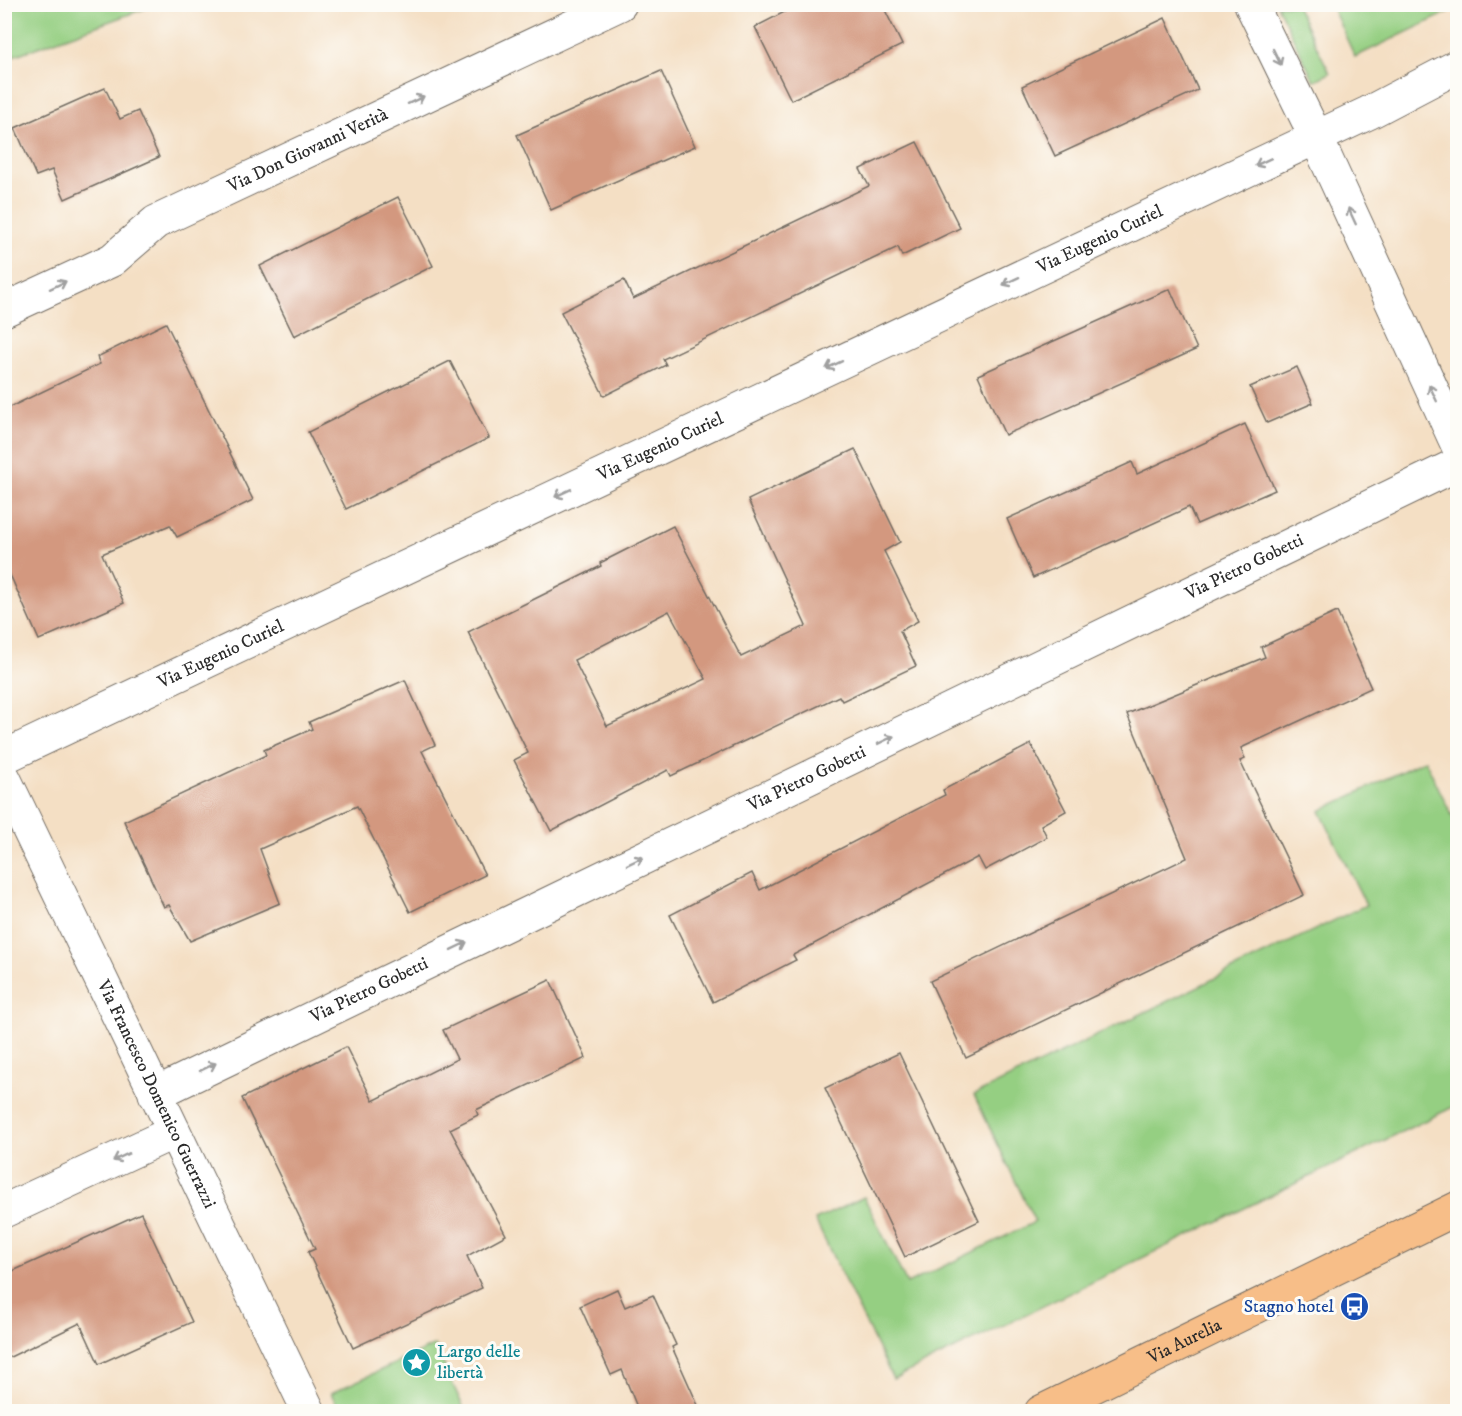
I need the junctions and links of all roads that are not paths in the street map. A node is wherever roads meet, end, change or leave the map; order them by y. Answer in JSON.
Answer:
{"nodes":[{"id":1,"x":620,"y":4,"type":"edge"},
{"id":2,"x":1251,"y":4,"type":"edge"},
{"id":3,"x":1458,"y":66,"type":"edge"},
{"id":4,"x":1316,"y":137,"type":"junction"},
{"id":5,"x":4,"y":310,"type":"edge"},
{"id":6,"x":1458,"y":446,"type":"edge"},
{"id":7,"x":1458,"y":464,"type":"edge"},
{"id":8,"x":4,"y":757,"type":"edge"},
{"id":9,"x":4,"y":778,"type":"edge"},
{"id":10,"x":156,"y":1094,"type":"junction"},
{"id":11,"x":174,"y":1132,"type":"junction"},
{"id":12,"x":1458,"y":1208,"type":"edge"},
{"id":13,"x":4,"y":1211,"type":"edge"},
{"id":14,"x":309,"y":1412,"type":"edge"},
{"id":15,"x":1041,"y":1412,"type":"edge"}],
"edges":[{"from":5,"to":1,"type":"street","name":"Via Don Giovanni Verità","one_way":true},
{"from":2,"to":4,"type":"street","one_way":true},
{"from":3,"to":4,"type":"street","name":"Via Eugenio Curiel"},
{"from":6,"to":4,"type":"street","one_way":true},
{"from":4,"to":8,"type":"street","name":"Via Eugenio Curiel","one_way":true},
{"from":10,"to":7,"type":"street","name":"Via Pietro Gobetti","one_way":true},
{"from":9,"to":10,"type":"street","name":"Via Francesco Domenico Guerrazzi"},
{"from":10,"to":11,"type":"street","name":"Via Francesco Domenico Guerrazzi"},
{"from":11,"to":13,"type":"street","one_way":true},
{"from":11,"to":14,"type":"street","name":"Via Francesco Domenico Guerrazzi"},
{"from":12,"to":15,"type":"main road","name":"Via Aurelia"}]}
